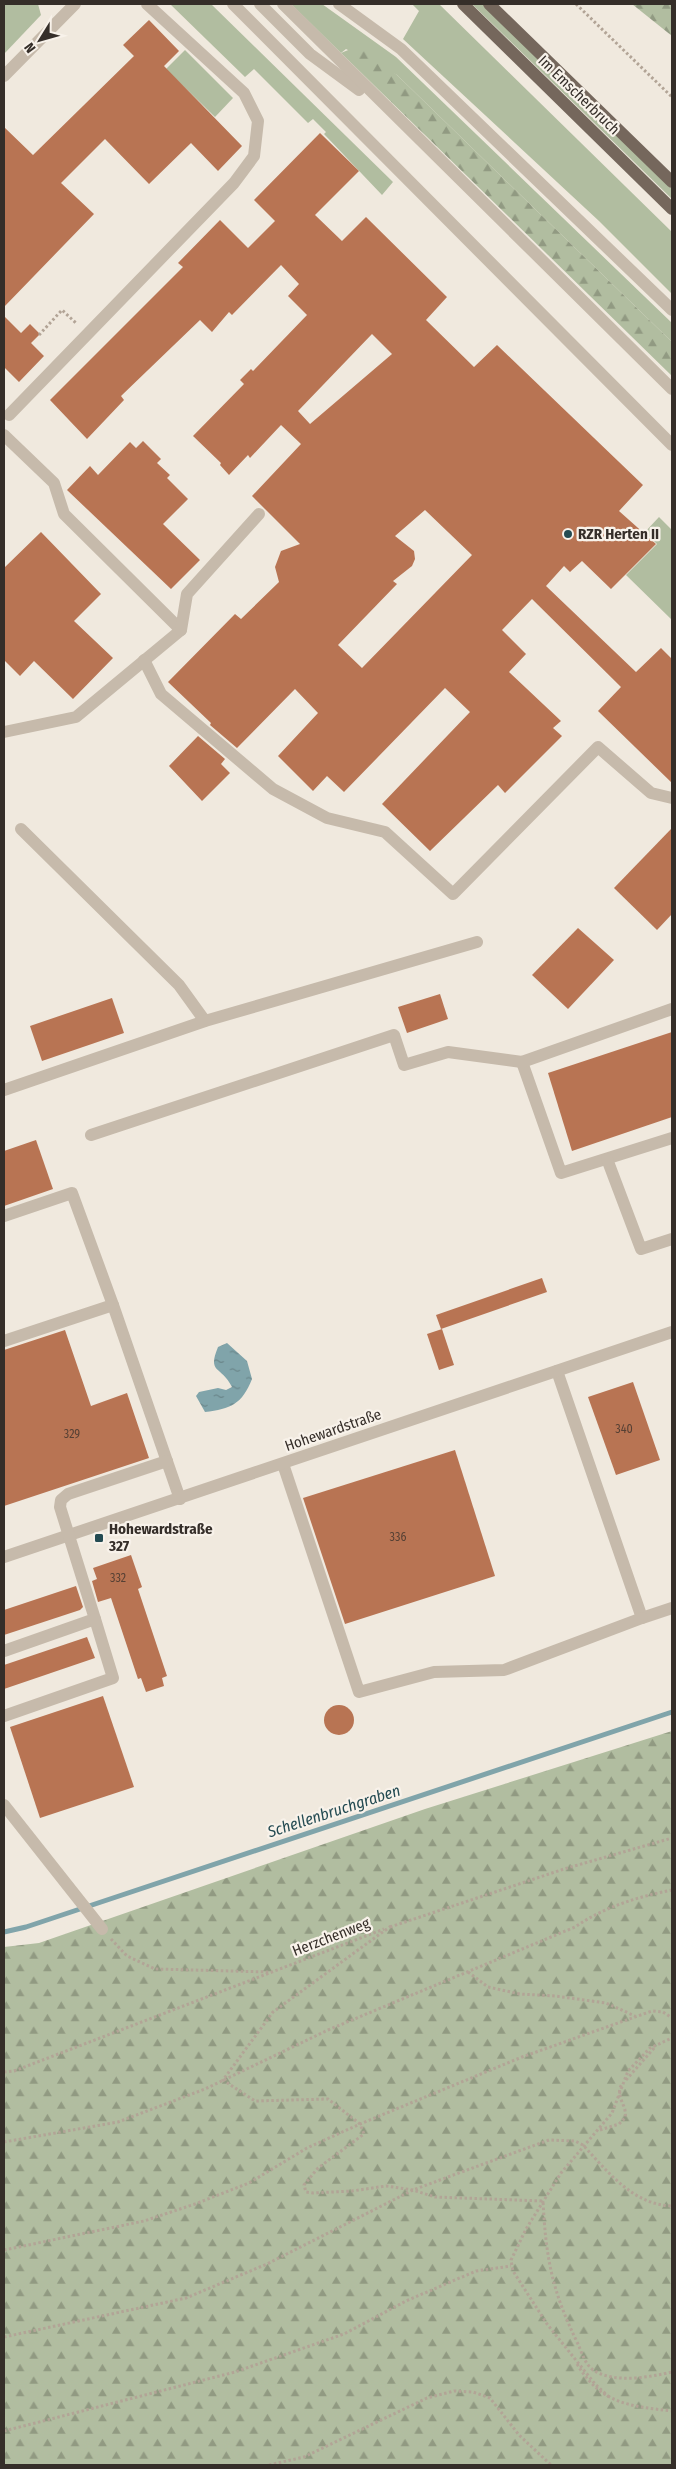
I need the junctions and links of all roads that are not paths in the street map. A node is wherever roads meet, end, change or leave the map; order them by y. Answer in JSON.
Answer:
{"nodes":[{"id":1,"x":74,"y":4,"type":"edge"},
{"id":2,"x":147,"y":4,"type":"edge"},
{"id":3,"x":233,"y":4,"type":"edge"},
{"id":4,"x":260,"y":4,"type":"edge"},
{"id":5,"x":283,"y":4,"type":"edge"},
{"id":6,"x":338,"y":4,"type":"edge"},
{"id":7,"x":463,"y":4,"type":"edge"},
{"id":8,"x":490,"y":4,"type":"edge"},
{"id":9,"x":4,"y":76,"type":"edge"},
{"id":10,"x":406,"y":127,"type":"junction"},
{"id":11,"x":672,"y":182,"type":"edge"},
{"id":12,"x":672,"y":209,"type":"edge"},
{"id":13,"x":672,"y":310,"type":"edge"},
{"id":14,"x":672,"y":389,"type":"edge"},
{"id":15,"x":5,"y":415,"type":"edge"},
{"id":16,"x":4,"y":435,"type":"edge"},
{"id":17,"x":672,"y":445,"type":"edge"},
{"id":18,"x":258,"y":514,"type":"dead end"},
{"id":19,"x":180,"y":630,"type":"junction"},
{"id":20,"x":144,"y":660,"type":"junction"},
{"id":21,"x":4,"y":732,"type":"edge"},
{"id":22,"x":672,"y":798,"type":"edge"},
{"id":23,"x":21,"y":829,"type":"dead end"},
{"id":24,"x":477,"y":942,"type":"dead end"},
{"id":25,"x":672,"y":1009,"type":"edge"},
{"id":26,"x":205,"y":1022,"type":"junction"},
{"id":27,"x":522,"y":1062,"type":"junction"},
{"id":28,"x":4,"y":1090,"type":"edge"},
{"id":29,"x":91,"y":1135,"type":"dead end"},
{"id":30,"x":672,"y":1138,"type":"edge"},
{"id":31,"x":607,"y":1159,"type":"junction"},
{"id":32,"x":4,"y":1216,"type":"edge"},
{"id":33,"x":672,"y":1239,"type":"edge"},
{"id":34,"x":113,"y":1305,"type":"junction"},
{"id":35,"x":672,"y":1332,"type":"edge"},
{"id":36,"x":4,"y":1341,"type":"edge"},
{"id":37,"x":557,"y":1371,"type":"junction"},
{"id":38,"x":167,"y":1461,"type":"junction"},
{"id":39,"x":283,"y":1464,"type":"junction"},
{"id":40,"x":180,"y":1499,"type":"junction"},
{"id":41,"x":69,"y":1536,"type":"junction"},
{"id":42,"x":4,"y":1557,"type":"edge"},
{"id":43,"x":672,"y":1608,"type":"edge"},
{"id":44,"x":95,"y":1618,"type":"junction"},
{"id":45,"x":642,"y":1618,"type":"junction"},
{"id":46,"x":4,"y":1651,"type":"edge"},
{"id":47,"x":4,"y":1716,"type":"edge"},
{"id":48,"x":4,"y":1805,"type":"edge"},
{"id":49,"x":102,"y":1929,"type":"road end"}],
"edges":[{"from":1,"to":9,"type":"street"},
{"from":2,"to":15,"type":"street"},
{"from":3,"to":17,"type":"street"},
{"from":4,"to":10,"type":"street"},
{"from":5,"to":10,"type":"street"},
{"from":6,"to":13,"type":"street"},
{"from":7,"to":12,"type":"main road","name":"Im Emscherbruch"},
{"from":8,"to":11,"type":"main road","name":"Im Emscherbruch"},
{"from":10,"to":14,"type":"street"},
{"from":16,"to":19,"type":"street"},
{"from":18,"to":19,"type":"street"},
{"from":19,"to":20,"type":"street"},
{"from":20,"to":21,"type":"street"},
{"from":20,"to":22,"type":"street"},
{"from":23,"to":26,"type":"street"},
{"from":24,"to":26,"type":"street"},
{"from":25,"to":27,"type":"street"},
{"from":26,"to":28,"type":"street"},
{"from":27,"to":29,"type":"street"},
{"from":27,"to":31,"type":"street"},
{"from":30,"to":31,"type":"street"},
{"from":31,"to":33,"type":"street"},
{"from":32,"to":34,"type":"street"},
{"from":34,"to":36,"type":"street"},
{"from":34,"to":38,"type":"street"},
{"from":35,"to":37,"type":"street","name":"Hohewardstraße"},
{"from":37,"to":39,"type":"street","name":"Hohewardstraße"},
{"from":37,"to":45,"type":"street"},
{"from":38,"to":40,"type":"street"},
{"from":38,"to":41,"type":"street"},
{"from":39,"to":40,"type":"street","name":"Hohewardstraße"},
{"from":39,"to":45,"type":"street"},
{"from":40,"to":41,"type":"street","name":"Hohewardstraße"},
{"from":41,"to":42,"type":"street","name":"Hohewardstraße"},
{"from":41,"to":44,"type":"street"},
{"from":43,"to":45,"type":"street"},
{"from":44,"to":46,"type":"street"},
{"from":44,"to":47,"type":"street"},
{"from":48,"to":49,"type":"street"}]}
